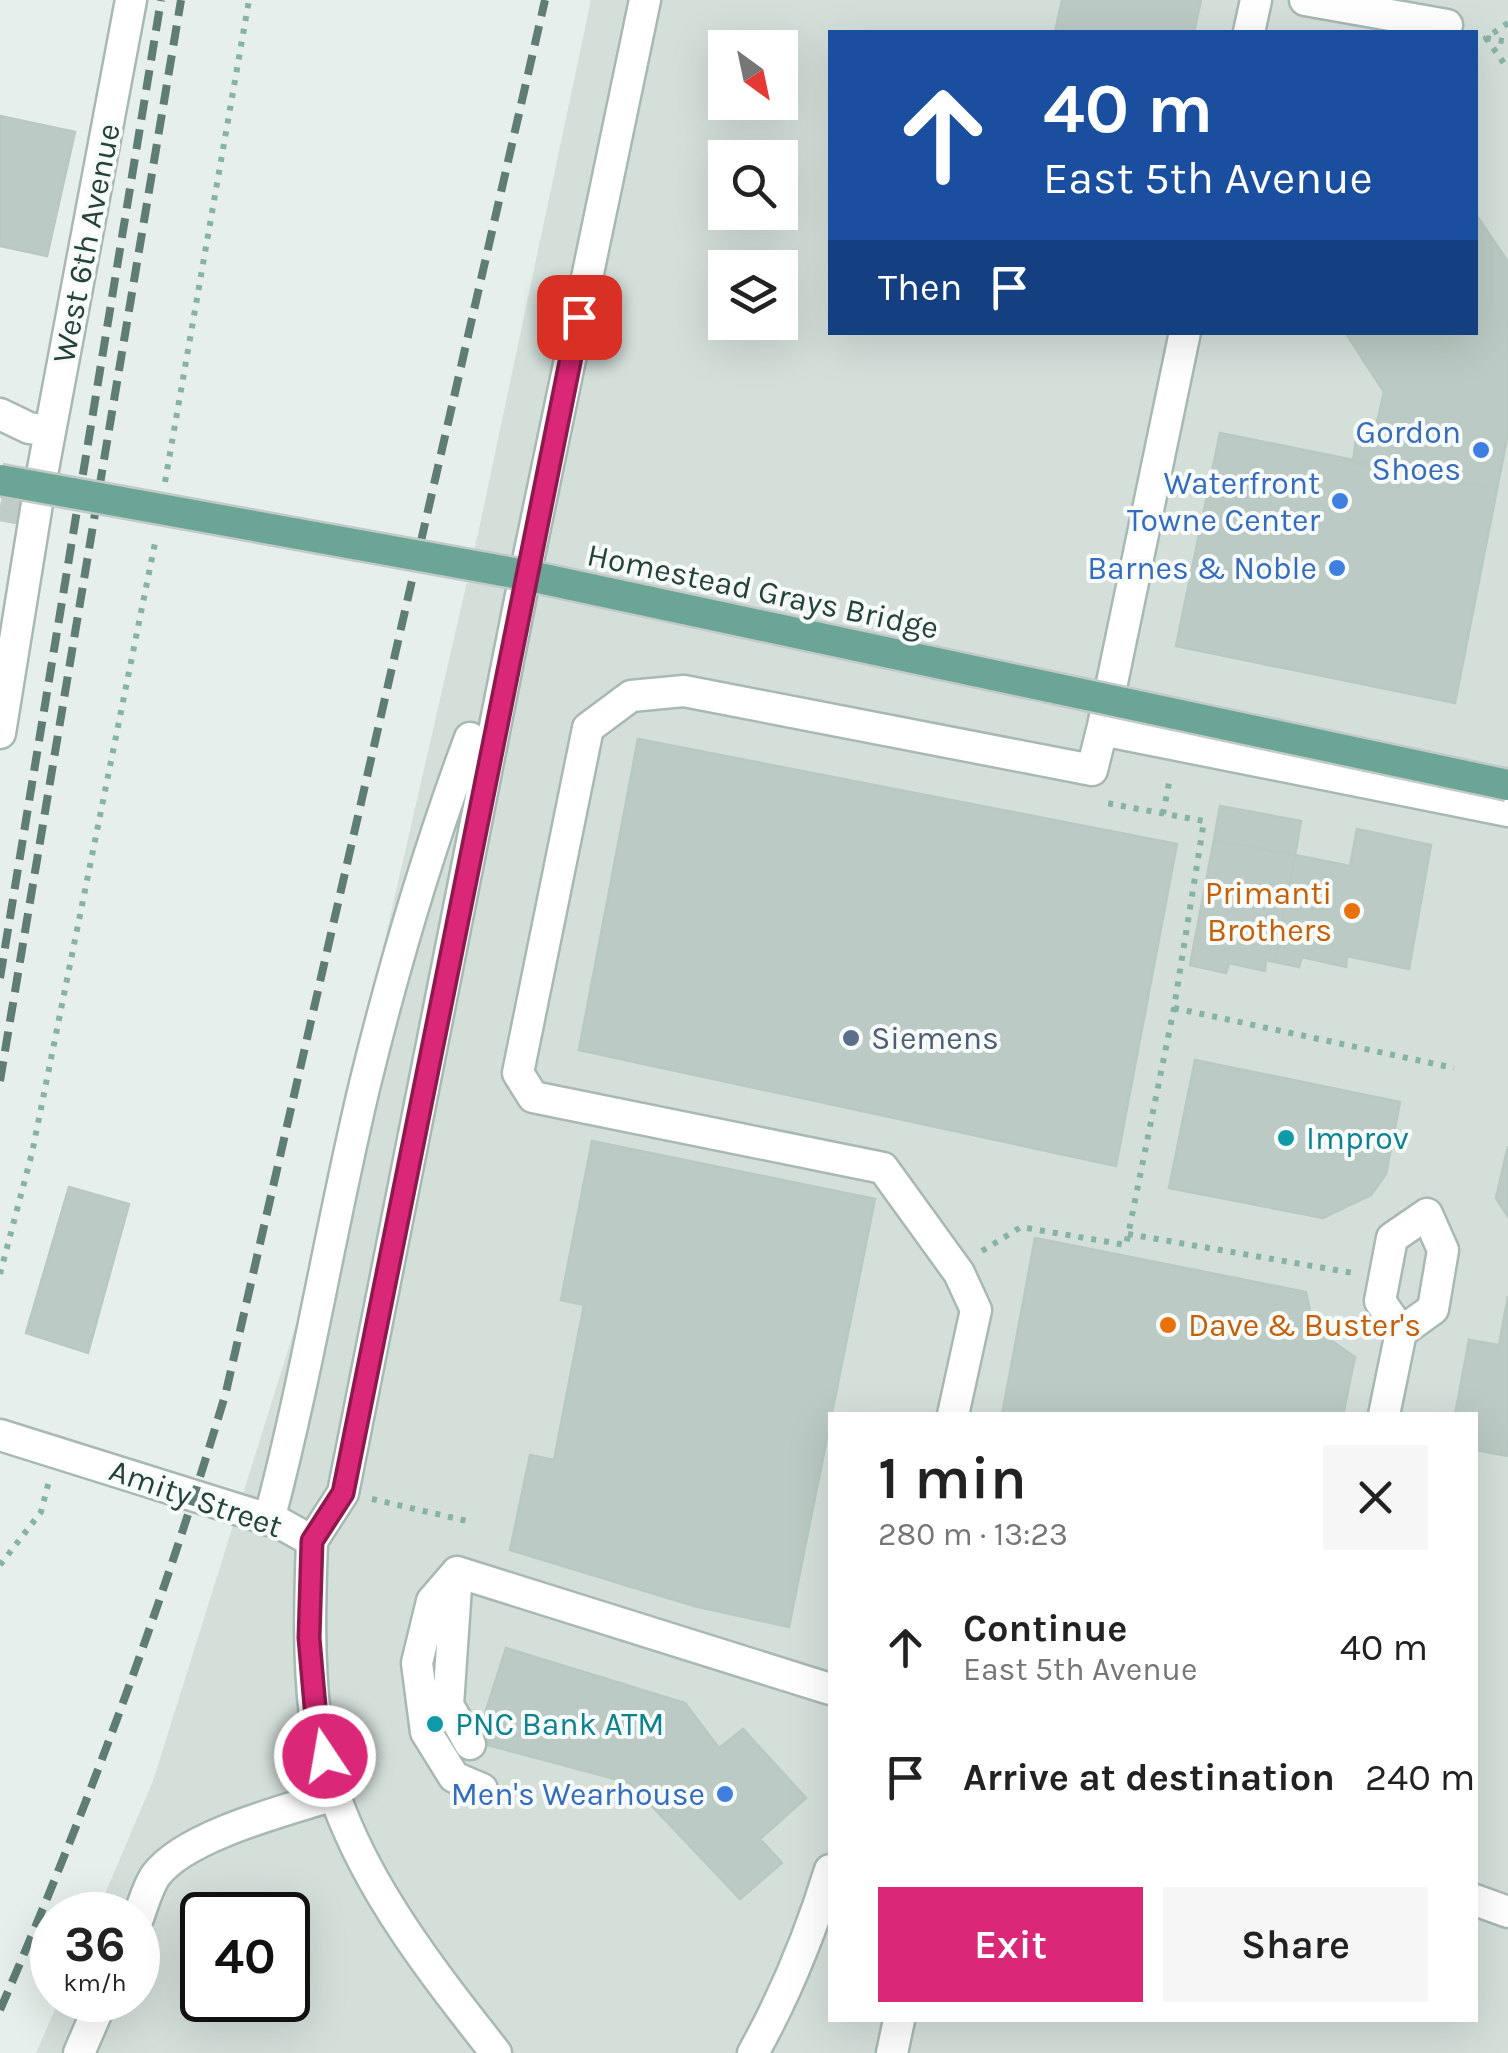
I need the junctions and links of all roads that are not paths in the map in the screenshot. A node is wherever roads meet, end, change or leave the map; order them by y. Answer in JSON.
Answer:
{"nodes":[{"id":1,"x":131,"y":0,"type":"edge"},
{"id":2,"x":1256,"y":0,"type":"edge"},
{"id":3,"x":1306,"y":0,"type":"edge"},
{"id":4,"x":643,"y":11,"type":"edge"},
{"id":5,"x":1447,"y":25,"type":"dead end"},
{"id":6,"x":1249,"y":30,"type":"edge"},
{"id":7,"x":1185,"y":335,"type":"edge"},
{"id":8,"x":0,"y":414,"type":"edge"},
{"id":9,"x":50,"y":431,"type":"junction"},
{"id":10,"x":0,"y":480,"type":"edge"},
{"id":11,"x":525,"y":576,"type":"junction"},
{"id":12,"x":1102,"y":730,"type":"junction"},
{"id":13,"x":0,"y":733,"type":"edge"},
{"id":14,"x":470,"y":738,"type":"dead end"},
{"id":15,"x":1508,"y":785,"type":"edge"},
{"id":16,"x":1508,"y":811,"type":"edge"},
{"id":17,"x":1402,"y":1332,"type":"dead end"},
{"id":18,"x":954,"y":1412,"type":"edge"},
{"id":19,"x":1385,"y":1412,"type":"edge"},
{"id":20,"x":0,"y":1435,"type":"edge"},
{"id":21,"x":269,"y":1520,"type":"junction"},
{"id":22,"x":312,"y":1541,"type":"junction"},
{"id":23,"x":457,"y":1572,"type":"junction"},
{"id":24,"x":828,"y":1687,"type":"edge"},
{"id":25,"x":470,"y":1744,"type":"dead end"},
{"id":26,"x":482,"y":1789,"type":"dead end"},
{"id":27,"x":334,"y":1794,"type":"junction"},
{"id":28,"x":828,"y":1876,"type":"edge"},
{"id":29,"x":149,"y":1892,"type":"edge"},
{"id":30,"x":1478,"y":1901,"type":"edge"},
{"id":31,"x":1508,"y":1912,"type":"edge"},
{"id":32,"x":93,"y":2022,"type":"edge"},
{"id":33,"x":899,"y":2022,"type":"edge"},
{"id":34,"x":80,"y":2053,"type":"edge"},
{"id":35,"x":496,"y":2053,"type":"edge"},
{"id":36,"x":752,"y":2053,"type":"edge"},
{"id":37,"x":892,"y":2053,"type":"edge"}],
"edges":[{"from":1,"to":9,"type":"street","name":"West 6th Avenue"},
{"from":2,"to":6,"type":"street"},
{"from":3,"to":5,"type":"street"},
{"from":4,"to":11,"type":"street"},
{"from":7,"to":12,"type":"street"},
{"from":8,"to":9,"type":"street"},
{"from":9,"to":13,"type":"street","name":"West 6th Avenue"},
{"from":10,"to":11,"type":"main road","name":"Homestead Grays Bridge","bridge":true},
{"from":11,"to":15,"type":"main road","name":"Homestead Grays Bridge","bridge":true},
{"from":11,"to":22,"type":"street"},
{"from":12,"to":16,"type":"street"},
{"from":12,"to":18,"type":"street"},
{"from":14,"to":21,"type":"street"},
{"from":17,"to":19,"type":"street"},
{"from":20,"to":21,"type":"street","name":"Amity Street"},
{"from":21,"to":22,"type":"street","name":"Amity Street"},
{"from":22,"to":27,"type":"street","name":"Amity Street"},
{"from":23,"to":24,"type":"street"},
{"from":23,"to":25,"type":"street"},
{"from":23,"to":26,"type":"street"},
{"from":27,"to":29,"type":"street"},
{"from":27,"to":35,"type":"street","name":"Amity Street"},
{"from":28,"to":36,"type":"street"},
{"from":30,"to":31,"type":"street"},
{"from":32,"to":34,"type":"street"},
{"from":33,"to":37,"type":"street"}]}
